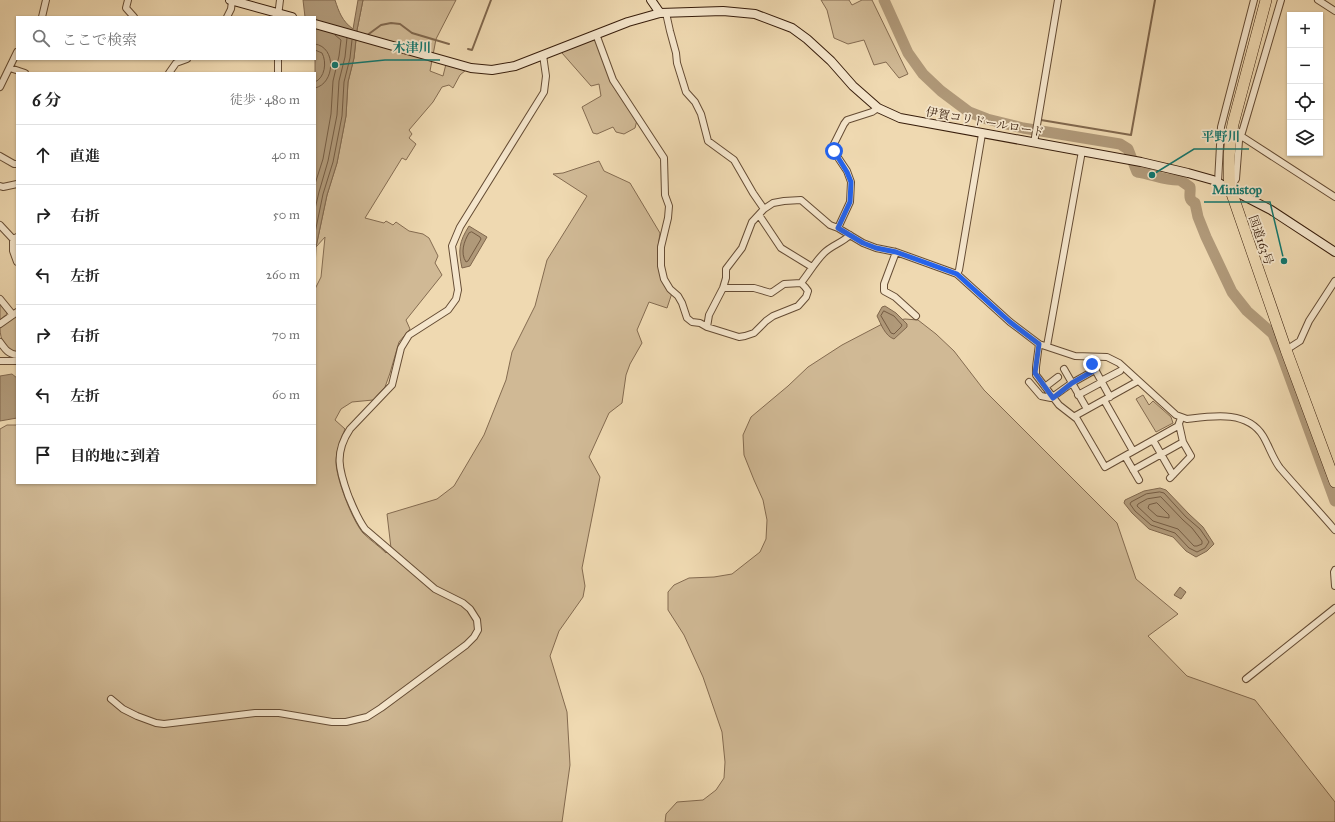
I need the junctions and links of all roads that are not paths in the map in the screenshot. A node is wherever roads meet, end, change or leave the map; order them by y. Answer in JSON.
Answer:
{"nodes":[{"id":1,"x":46,"y":0,"type":"edge"},
{"id":2,"x":128,"y":0,"type":"edge"},
{"id":3,"x":231,"y":0,"type":"edge"},
{"id":4,"x":280,"y":0,"type":"edge"},
{"id":5,"x":651,"y":0,"type":"edge"},
{"id":6,"x":1058,"y":0,"type":"edge"},
{"id":7,"x":1254,"y":0,"type":"edge"},
{"id":8,"x":1266,"y":0,"type":"edge"},
{"id":9,"x":1281,"y":0,"type":"edge"},
{"id":10,"x":1318,"y":0,"type":"edge"},
{"id":11,"x":1335,"y":11,"type":"edge"},
{"id":12,"x":663,"y":13,"type":"junction"},
{"id":13,"x":279,"y":15,"type":"edge"},
{"id":14,"x":42,"y":16,"type":"edge"},
{"id":15,"x":133,"y":16,"type":"edge"},
{"id":16,"x":227,"y":16,"type":"edge"},
{"id":17,"x":316,"y":24,"type":"edge"},
{"id":18,"x":596,"y":34,"type":"junction"},
{"id":19,"x":16,"y":54,"type":"edge"},
{"id":20,"x":543,"y":55,"type":"junction"},
{"id":21,"x":184,"y":60,"type":"edge"},
{"id":22,"x":278,"y":60,"type":"edge"},
{"id":23,"x":10,"y":68,"type":"junction"},
{"id":24,"x":22,"y":72,"type":"edge"},
{"id":25,"x":170,"y":72,"type":"edge"},
{"id":26,"x":278,"y":72,"type":"edge"},
{"id":27,"x":0,"y":87,"type":"edge"},
{"id":28,"x":878,"y":108,"type":"junction"},
{"id":29,"x":982,"y":134,"type":"junction"},
{"id":30,"x":1241,"y":136,"type":"junction"},
{"id":31,"x":1034,"y":140,"type":"junction"},
{"id":32,"x":1082,"y":151,"type":"junction"},
{"id":33,"x":0,"y":156,"type":"edge"},
{"id":34,"x":16,"y":164,"type":"edge"},
{"id":35,"x":1218,"y":182,"type":"junction"},
{"id":36,"x":16,"y":184,"type":"edge"},
{"id":37,"x":0,"y":186,"type":"edge"},
{"id":38,"x":1230,"y":188,"type":"junction"},
{"id":39,"x":1335,"y":197,"type":"edge"},
{"id":40,"x":764,"y":209,"type":"junction"},
{"id":41,"x":758,"y":215,"type":"junction"},
{"id":42,"x":0,"y":225,"type":"edge"},
{"id":43,"x":838,"y":228,"type":"junction"},
{"id":44,"x":850,"y":235,"type":"junction"},
{"id":45,"x":15,"y":238,"type":"edge"},
{"id":46,"x":896,"y":252,"type":"junction"},
{"id":47,"x":1335,"y":252,"type":"edge"},
{"id":48,"x":16,"y":259,"type":"edge"},
{"id":49,"x":812,"y":267,"type":"junction"},
{"id":50,"x":957,"y":274,"type":"junction"},
{"id":51,"x":1335,"y":281,"type":"edge"},
{"id":52,"x":801,"y":283,"type":"junction"},
{"id":53,"x":723,"y":288,"type":"junction"},
{"id":54,"x":0,"y":299,"type":"edge"},
{"id":55,"x":15,"y":314,"type":"edge"},
{"id":56,"x":916,"y":316,"type":"dead end"},
{"id":57,"x":0,"y":324,"type":"edge"},
{"id":58,"x":707,"y":327,"type":"junction"},
{"id":59,"x":0,"y":342,"type":"edge"},
{"id":60,"x":1039,"y":344,"type":"junction"},
{"id":61,"x":1047,"y":346,"type":"junction"},
{"id":62,"x":1286,"y":350,"type":"junction"},
{"id":63,"x":16,"y":354,"type":"edge"},
{"id":64,"x":0,"y":361,"type":"edge"},
{"id":65,"x":16,"y":361,"type":"edge"},
{"id":66,"x":1064,"y":369,"type":"dead end"},
{"id":67,"x":1120,"y":371,"type":"dead end"},
{"id":68,"x":1058,"y":377,"type":"dead end"},
{"id":69,"x":1138,"y":381,"type":"junction"},
{"id":70,"x":1029,"y":382,"type":"dead end"},
{"id":71,"x":1102,"y":382,"type":"junction"},
{"id":72,"x":1072,"y":383,"type":"junction"},
{"id":73,"x":1045,"y":387,"type":"junction"},
{"id":74,"x":1078,"y":395,"type":"junction"},
{"id":75,"x":1110,"y":397,"type":"junction"},
{"id":76,"x":1053,"y":398,"type":"junction"},
{"id":77,"x":1104,"y":400,"type":"junction"},
{"id":78,"x":1087,"y":409,"type":"junction"},
{"id":79,"x":1075,"y":416,"type":"junction"},
{"id":80,"x":1180,"y":421,"type":"junction"},
{"id":81,"x":1153,"y":440,"type":"junction"},
{"id":82,"x":1183,"y":442,"type":"junction"},
{"id":83,"x":1133,"y":451,"type":"junction"},
{"id":84,"x":1161,"y":455,"type":"junction"},
{"id":85,"x":1125,"y":456,"type":"junction"},
{"id":86,"x":1133,"y":470,"type":"junction"},
{"id":87,"x":1139,"y":480,"type":"dead end"},
{"id":88,"x":1335,"y":482,"type":"edge"},
{"id":89,"x":1335,"y":530,"type":"edge"},
{"id":90,"x":1335,"y":570,"type":"edge"},
{"id":91,"x":1335,"y":586,"type":"edge"},
{"id":92,"x":1335,"y":608,"type":"edge"},
{"id":93,"x":1246,"y":679,"type":"dead end"},
{"id":94,"x":111,"y":699,"type":"dead end"}],
"edges":[{"from":1,"to":14,"type":"street"},
{"from":2,"to":15,"type":"street"},
{"from":3,"to":13,"type":"street"},
{"from":3,"to":16,"type":"street"},
{"from":4,"to":13,"type":"street"},
{"from":5,"to":12,"type":"street"},
{"from":6,"to":31,"type":"street"},
{"from":7,"to":35,"type":"street"},
{"from":8,"to":38,"type":"highway","name":"国道163号"},
{"from":9,"to":30,"type":"street"},
{"from":10,"to":11,"type":"street"},
{"from":12,"to":18,"type":"street","name":"伊賀コリドールロード"},
{"from":12,"to":28,"type":"street","name":"伊賀コリドールロード"},
{"from":12,"to":40,"type":"street"},
{"from":17,"to":20,"type":"street","name":"伊賀コリドールロード"},
{"from":18,"to":20,"type":"street","name":"伊賀コリドールロード"},
{"from":18,"to":58,"type":"street"},
{"from":19,"to":23,"type":"street"},
{"from":20,"to":94,"type":"street"},
{"from":21,"to":25,"type":"street"},
{"from":22,"to":26,"type":"street"},
{"from":23,"to":24,"type":"street"},
{"from":23,"to":27,"type":"street"},
{"from":28,"to":29,"type":"street","name":"伊賀コリドールロード"},
{"from":28,"to":43,"type":"street"},
{"from":29,"to":31,"type":"street","name":"伊賀コリドールロード"},
{"from":29,"to":50,"type":"street"},
{"from":30,"to":38,"type":"street"},
{"from":30,"to":39,"type":"street"},
{"from":31,"to":32,"type":"street","name":"伊賀コリドールロード"},
{"from":32,"to":35,"type":"street","name":"伊賀コリドールロード"},
{"from":32,"to":61,"type":"street"},
{"from":33,"to":34,"type":"street"},
{"from":35,"to":38,"type":"street","name":"伊賀コリドールロード"},
{"from":36,"to":37,"type":"street"},
{"from":38,"to":47,"type":"street","name":"伊賀コリドールロード"},
{"from":38,"to":62,"type":"highway","name":"国道163号"},
{"from":40,"to":41,"type":"street"},
{"from":40,"to":43,"type":"street"},
{"from":41,"to":49,"type":"street"},
{"from":41,"to":53,"type":"street"},
{"from":42,"to":45,"type":"street"},
{"from":43,"to":44,"type":"street"},
{"from":44,"to":46,"type":"street"},
{"from":44,"to":49,"type":"street"},
{"from":45,"to":48,"type":"street"},
{"from":46,"to":50,"type":"street"},
{"from":46,"to":56,"type":"street"},
{"from":49,"to":52,"type":"street"},
{"from":50,"to":60,"type":"street"},
{"from":51,"to":62,"type":"street"},
{"from":52,"to":53,"type":"street"},
{"from":52,"to":58,"type":"street"},
{"from":53,"to":58,"type":"street"},
{"from":54,"to":55,"type":"street"},
{"from":55,"to":57,"type":"street"},
{"from":59,"to":63,"type":"street"},
{"from":60,"to":61,"type":"street"},
{"from":60,"to":73,"type":"street"},
{"from":61,"to":69,"type":"street"},
{"from":62,"to":88,"type":"highway","name":"国道163号"},
{"from":64,"to":65,"type":"street"},
{"from":66,"to":72,"type":"street"},
{"from":67,"to":71,"type":"street"},
{"from":68,"to":73,"type":"street"},
{"from":69,"to":75,"type":"street"},
{"from":69,"to":80,"type":"street"},
{"from":70,"to":76,"type":"street"},
{"from":71,"to":72,"type":"street"},
{"from":71,"to":74,"type":"street"},
{"from":71,"to":75,"type":"street"},
{"from":72,"to":74,"type":"street"},
{"from":72,"to":76,"type":"street"},
{"from":73,"to":76,"type":"street"},
{"from":74,"to":78,"type":"street"},
{"from":75,"to":77,"type":"street"},
{"from":76,"to":79,"type":"street"},
{"from":77,"to":78,"type":"street"},
{"from":77,"to":83,"type":"street"},
{"from":78,"to":79,"type":"street"},
{"from":79,"to":85,"type":"street"},
{"from":80,"to":81,"type":"street"},
{"from":80,"to":82,"type":"street"},
{"from":80,"to":89,"type":"street"},
{"from":81,"to":83,"type":"street"},
{"from":81,"to":84,"type":"street"},
{"from":82,"to":84,"type":"street"},
{"from":82,"to":84,"type":"street"},
{"from":83,"to":85,"type":"street"},
{"from":84,"to":86,"type":"street"},
{"from":85,"to":86,"type":"street"},
{"from":86,"to":87,"type":"street"},
{"from":90,"to":91,"type":"street"},
{"from":92,"to":93,"type":"street"}]}
